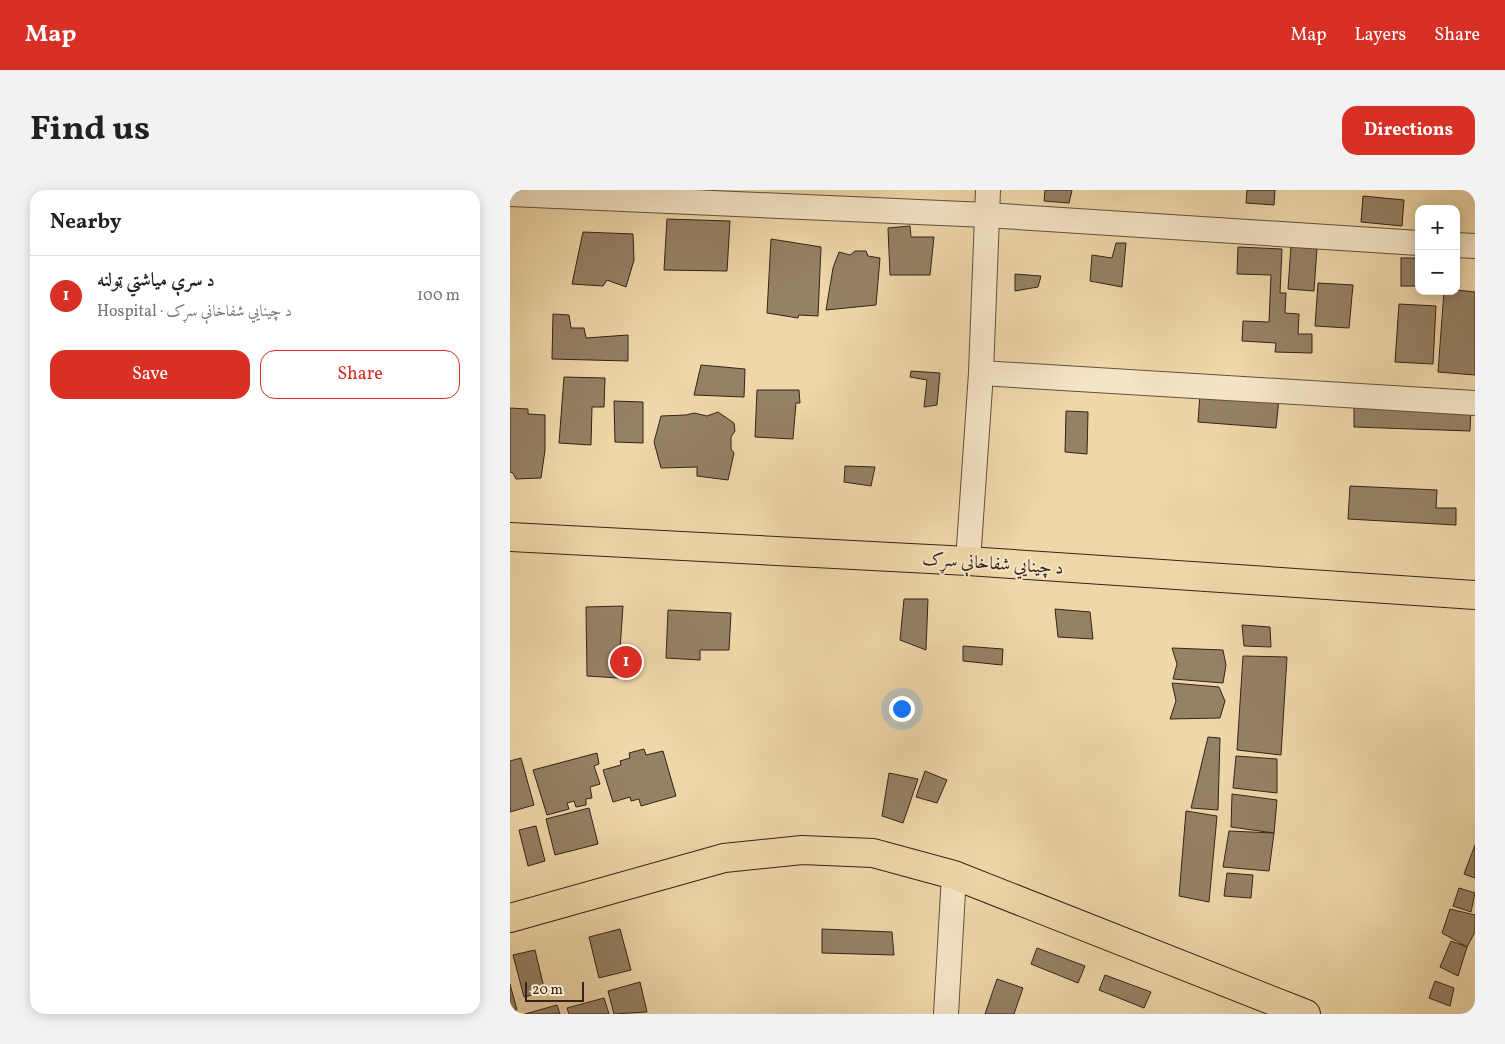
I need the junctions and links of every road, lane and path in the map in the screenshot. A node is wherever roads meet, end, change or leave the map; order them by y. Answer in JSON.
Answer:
{"nodes":[{"id":1,"x":988,"y":190,"type":"edge"},
{"id":2,"x":510,"y":194,"type":"edge"},
{"id":3,"x":986,"y":215,"type":"junction"},
{"id":4,"x":1415,"y":243,"type":"edge"},
{"id":5,"x":1460,"y":245,"type":"edge"},
{"id":6,"x":1475,"y":246,"type":"edge"},
{"id":7,"x":981,"y":373,"type":"junction"},
{"id":8,"x":1475,"y":403,"type":"edge"},
{"id":9,"x":510,"y":537,"type":"edge"},
{"id":10,"x":968,"y":561,"type":"junction"},
{"id":11,"x":1475,"y":595,"type":"edge"},
{"id":12,"x":954,"y":875,"type":"junction"},
{"id":13,"x":510,"y":918,"type":"edge"},
{"id":14,"x":946,"y":1014,"type":"edge"},
{"id":15,"x":1306,"y":1014,"type":"edge"}],
"edges":[{"from":1,"to":3,"type":"street"},
{"from":2,"to":3,"type":"street"},
{"from":3,"to":4,"type":"street"},
{"from":3,"to":7,"type":"street"},
{"from":5,"to":6,"type":"street"},
{"from":7,"to":8,"type":"street"},
{"from":7,"to":10,"type":"street"},
{"from":9,"to":10,"type":"main road","name":"د چينايي شفاخانې سړک"},
{"from":10,"to":11,"type":"main road","name":"د چينايي شفاخانې سړک"},
{"from":12,"to":13,"type":"main road"},
{"from":12,"to":14,"type":"street"},
{"from":12,"to":15,"type":"main road"}]}
